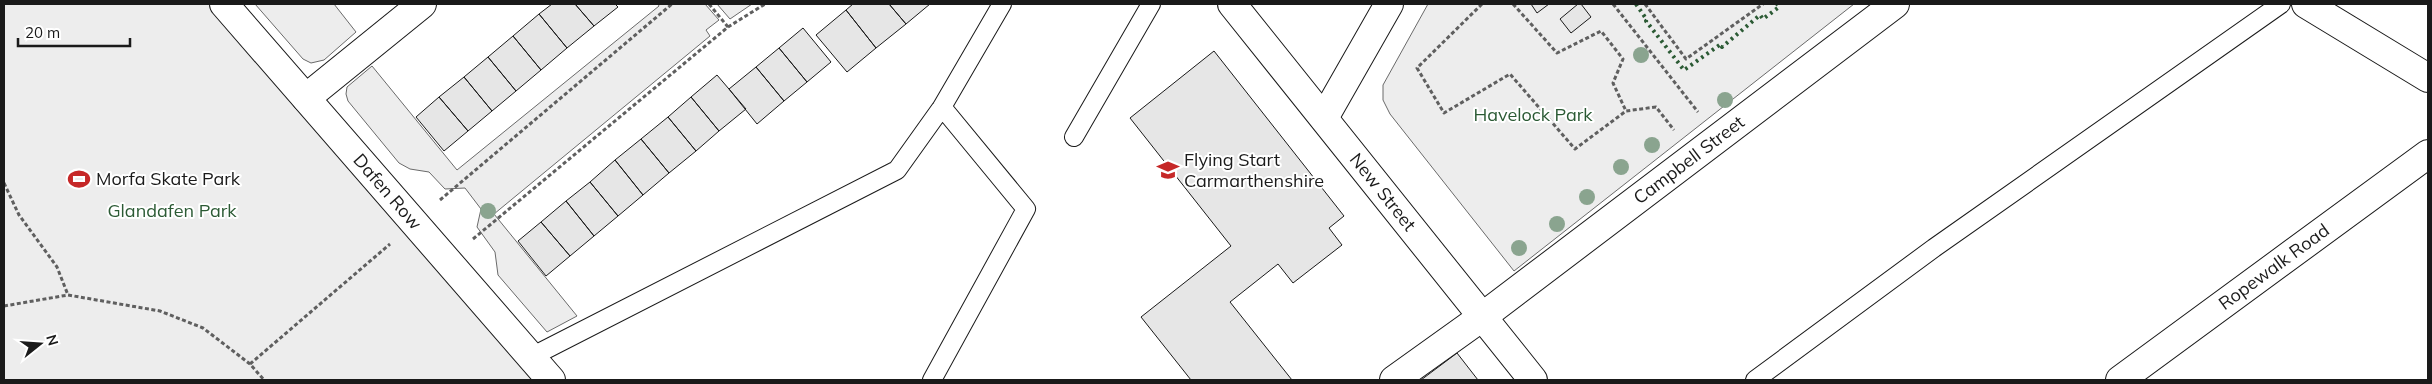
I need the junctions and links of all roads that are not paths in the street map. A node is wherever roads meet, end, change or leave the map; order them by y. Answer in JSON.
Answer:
{"nodes":[{"id":1,"x":224,"y":4,"type":"edge"},
{"id":2,"x":422,"y":4,"type":"edge"},
{"id":3,"x":1151,"y":4,"type":"edge"},
{"id":4,"x":1232,"y":4,"type":"edge"},
{"id":5,"x":1389,"y":4,"type":"edge"},
{"id":6,"x":1895,"y":4,"type":"edge"},
{"id":7,"x":2281,"y":4,"type":"edge"},
{"id":8,"x":2306,"y":4,"type":"edge"},
{"id":9,"x":999,"y":5,"type":"edge"},
{"id":10,"x":2428,"y":78,"type":"edge"},
{"id":11,"x":306,"y":98,"type":"junction"},
{"id":12,"x":942,"y":107,"type":"junction"},
{"id":13,"x":1324,"y":118,"type":"junction"},
{"id":14,"x":1074,"y":137,"type":"dead end"},
{"id":15,"x":2428,"y":154,"type":"edge"},
{"id":16,"x":1482,"y":316,"type":"junction"},
{"id":17,"x":531,"y":357,"type":"junction"},
{"id":18,"x":550,"y":380,"type":"edge"},
{"id":19,"x":932,"y":380,"type":"edge"},
{"id":20,"x":1394,"y":380,"type":"edge"},
{"id":21,"x":1533,"y":380,"type":"edge"},
{"id":22,"x":1755,"y":380,"type":"edge"},
{"id":23,"x":2120,"y":380,"type":"edge"}],
"edges":[{"from":1,"to":11,"type":"street","name":"Dafen Row"},
{"from":2,"to":11,"type":"street"},
{"from":3,"to":14,"type":"lane"},
{"from":4,"to":13,"type":"street","name":"New Street"},
{"from":5,"to":13,"type":"street"},
{"from":6,"to":16,"type":"street","name":"Campbell Street"},
{"from":7,"to":22,"type":"lane"},
{"from":8,"to":10,"type":"street"},
{"from":9,"to":12,"type":"lane"},
{"from":11,"to":17,"type":"street","name":"Dafen Row"},
{"from":12,"to":17,"type":"lane"},
{"from":12,"to":19,"type":"lane"},
{"from":13,"to":16,"type":"street","name":"New Street"},
{"from":15,"to":23,"type":"street","name":"Ropewalk Road"},
{"from":16,"to":20,"type":"street","name":"Campbell Street"},
{"from":16,"to":21,"type":"street","name":"New Street"},
{"from":17,"to":18,"type":"street","name":"Dafen Row"}]}
